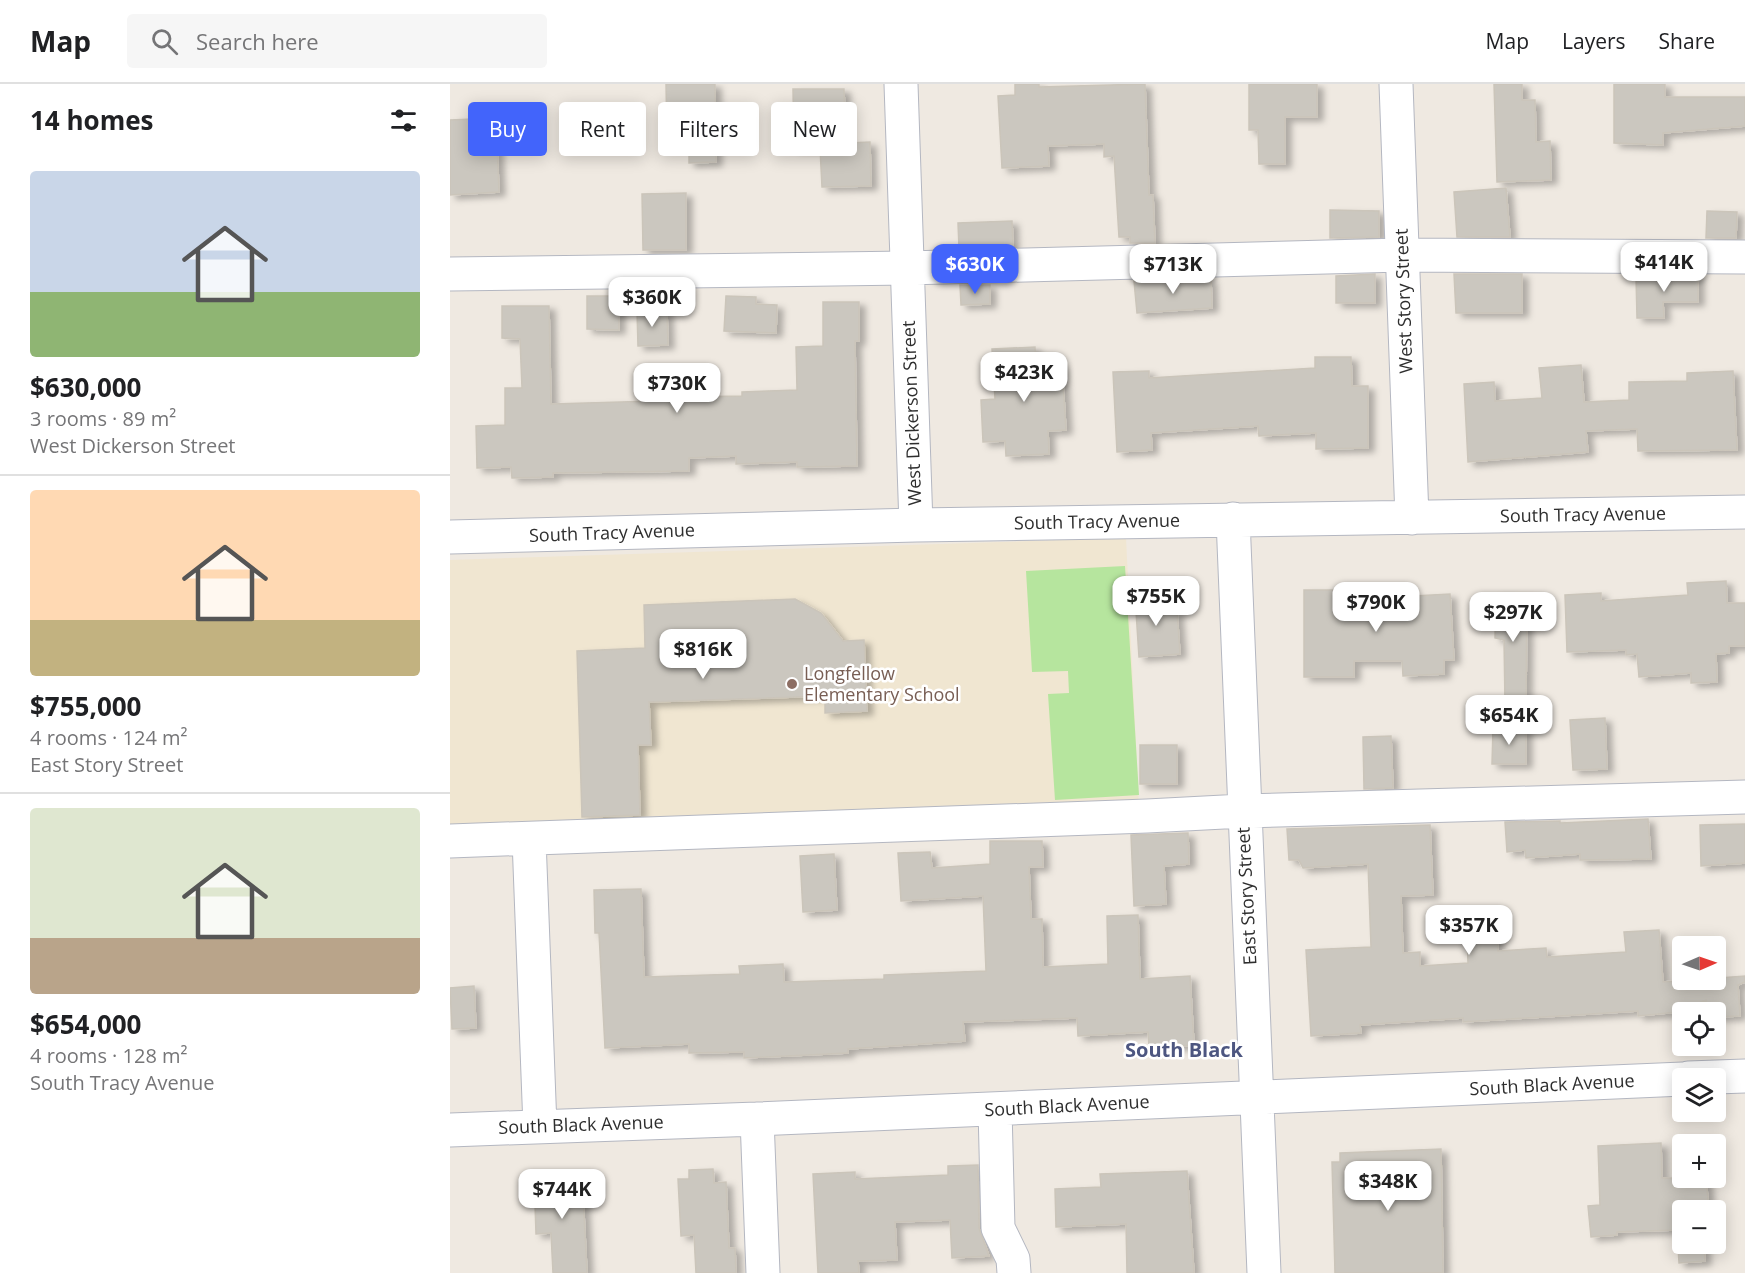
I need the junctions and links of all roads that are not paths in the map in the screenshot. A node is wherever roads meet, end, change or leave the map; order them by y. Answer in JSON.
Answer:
{"nodes":[{"id":1,"x":901,"y":84,"type":"edge"},
{"id":2,"x":1396,"y":84,"type":"edge"},
{"id":3,"x":1402,"y":255,"type":"junction"},
{"id":4,"x":1745,"y":256,"type":"edge"},
{"id":5,"x":908,"y":268,"type":"junction"},
{"id":6,"x":450,"y":274,"type":"edge"},
{"id":7,"x":1745,"y":512,"type":"edge"},
{"id":8,"x":1412,"y":518,"type":"junction"},
{"id":9,"x":1233,"y":519,"type":"junction"},
{"id":10,"x":916,"y":525,"type":"junction"},
{"id":11,"x":450,"y":537,"type":"edge"},
{"id":12,"x":1745,"y":797,"type":"edge"},
{"id":13,"x":1243,"y":811,"type":"junction"},
{"id":14,"x":530,"y":839,"type":"junction"},
{"id":15,"x":450,"y":841,"type":"edge"},
{"id":16,"x":1745,"y":1076,"type":"edge"},
{"id":17,"x":1726,"y":1077,"type":"edge"},
{"id":18,"x":1672,"y":1079,"type":"edge"},
{"id":19,"x":1257,"y":1098,"type":"junction"},
{"id":20,"x":995,"y":1109,"type":"junction"},
{"id":21,"x":757,"y":1119,"type":"junction"},
{"id":22,"x":540,"y":1127,"type":"junction"},
{"id":23,"x":450,"y":1130,"type":"edge"},
{"id":24,"x":763,"y":1273,"type":"edge"},
{"id":25,"x":1014,"y":1273,"type":"edge"},
{"id":26,"x":1264,"y":1273,"type":"edge"}],
"edges":[{"from":1,"to":5,"type":"street","name":"West Dickerson Street"},
{"from":2,"to":3,"type":"street","name":"West Story Street"},
{"from":3,"to":4,"type":"street"},
{"from":3,"to":5,"type":"street"},
{"from":3,"to":8,"type":"street","name":"West Story Street"},
{"from":5,"to":6,"type":"street"},
{"from":5,"to":10,"type":"street","name":"West Dickerson Street"},
{"from":7,"to":8,"type":"street","name":"South Tracy Avenue"},
{"from":8,"to":9,"type":"street","name":"South Tracy Avenue"},
{"from":9,"to":10,"type":"street","name":"South Tracy Avenue"},
{"from":9,"to":13,"type":"street","name":"East Story Street"},
{"from":10,"to":11,"type":"street","name":"South Tracy Avenue"},
{"from":12,"to":13,"type":"street"},
{"from":13,"to":14,"type":"street"},
{"from":13,"to":19,"type":"street","name":"East Story Street"},
{"from":14,"to":15,"type":"street"},
{"from":14,"to":22,"type":"street"},
{"from":16,"to":17,"type":"street"},
{"from":18,"to":19,"type":"street","name":"South Black Avenue"},
{"from":19,"to":20,"type":"street","name":"South Black Avenue"},
{"from":19,"to":26,"type":"street","name":"East Story Street"},
{"from":20,"to":21,"type":"street","name":"South Black Avenue"},
{"from":20,"to":25,"type":"street"},
{"from":21,"to":22,"type":"street","name":"South Black Avenue"},
{"from":21,"to":24,"type":"street"},
{"from":22,"to":23,"type":"street","name":"South Black Avenue"}]}
